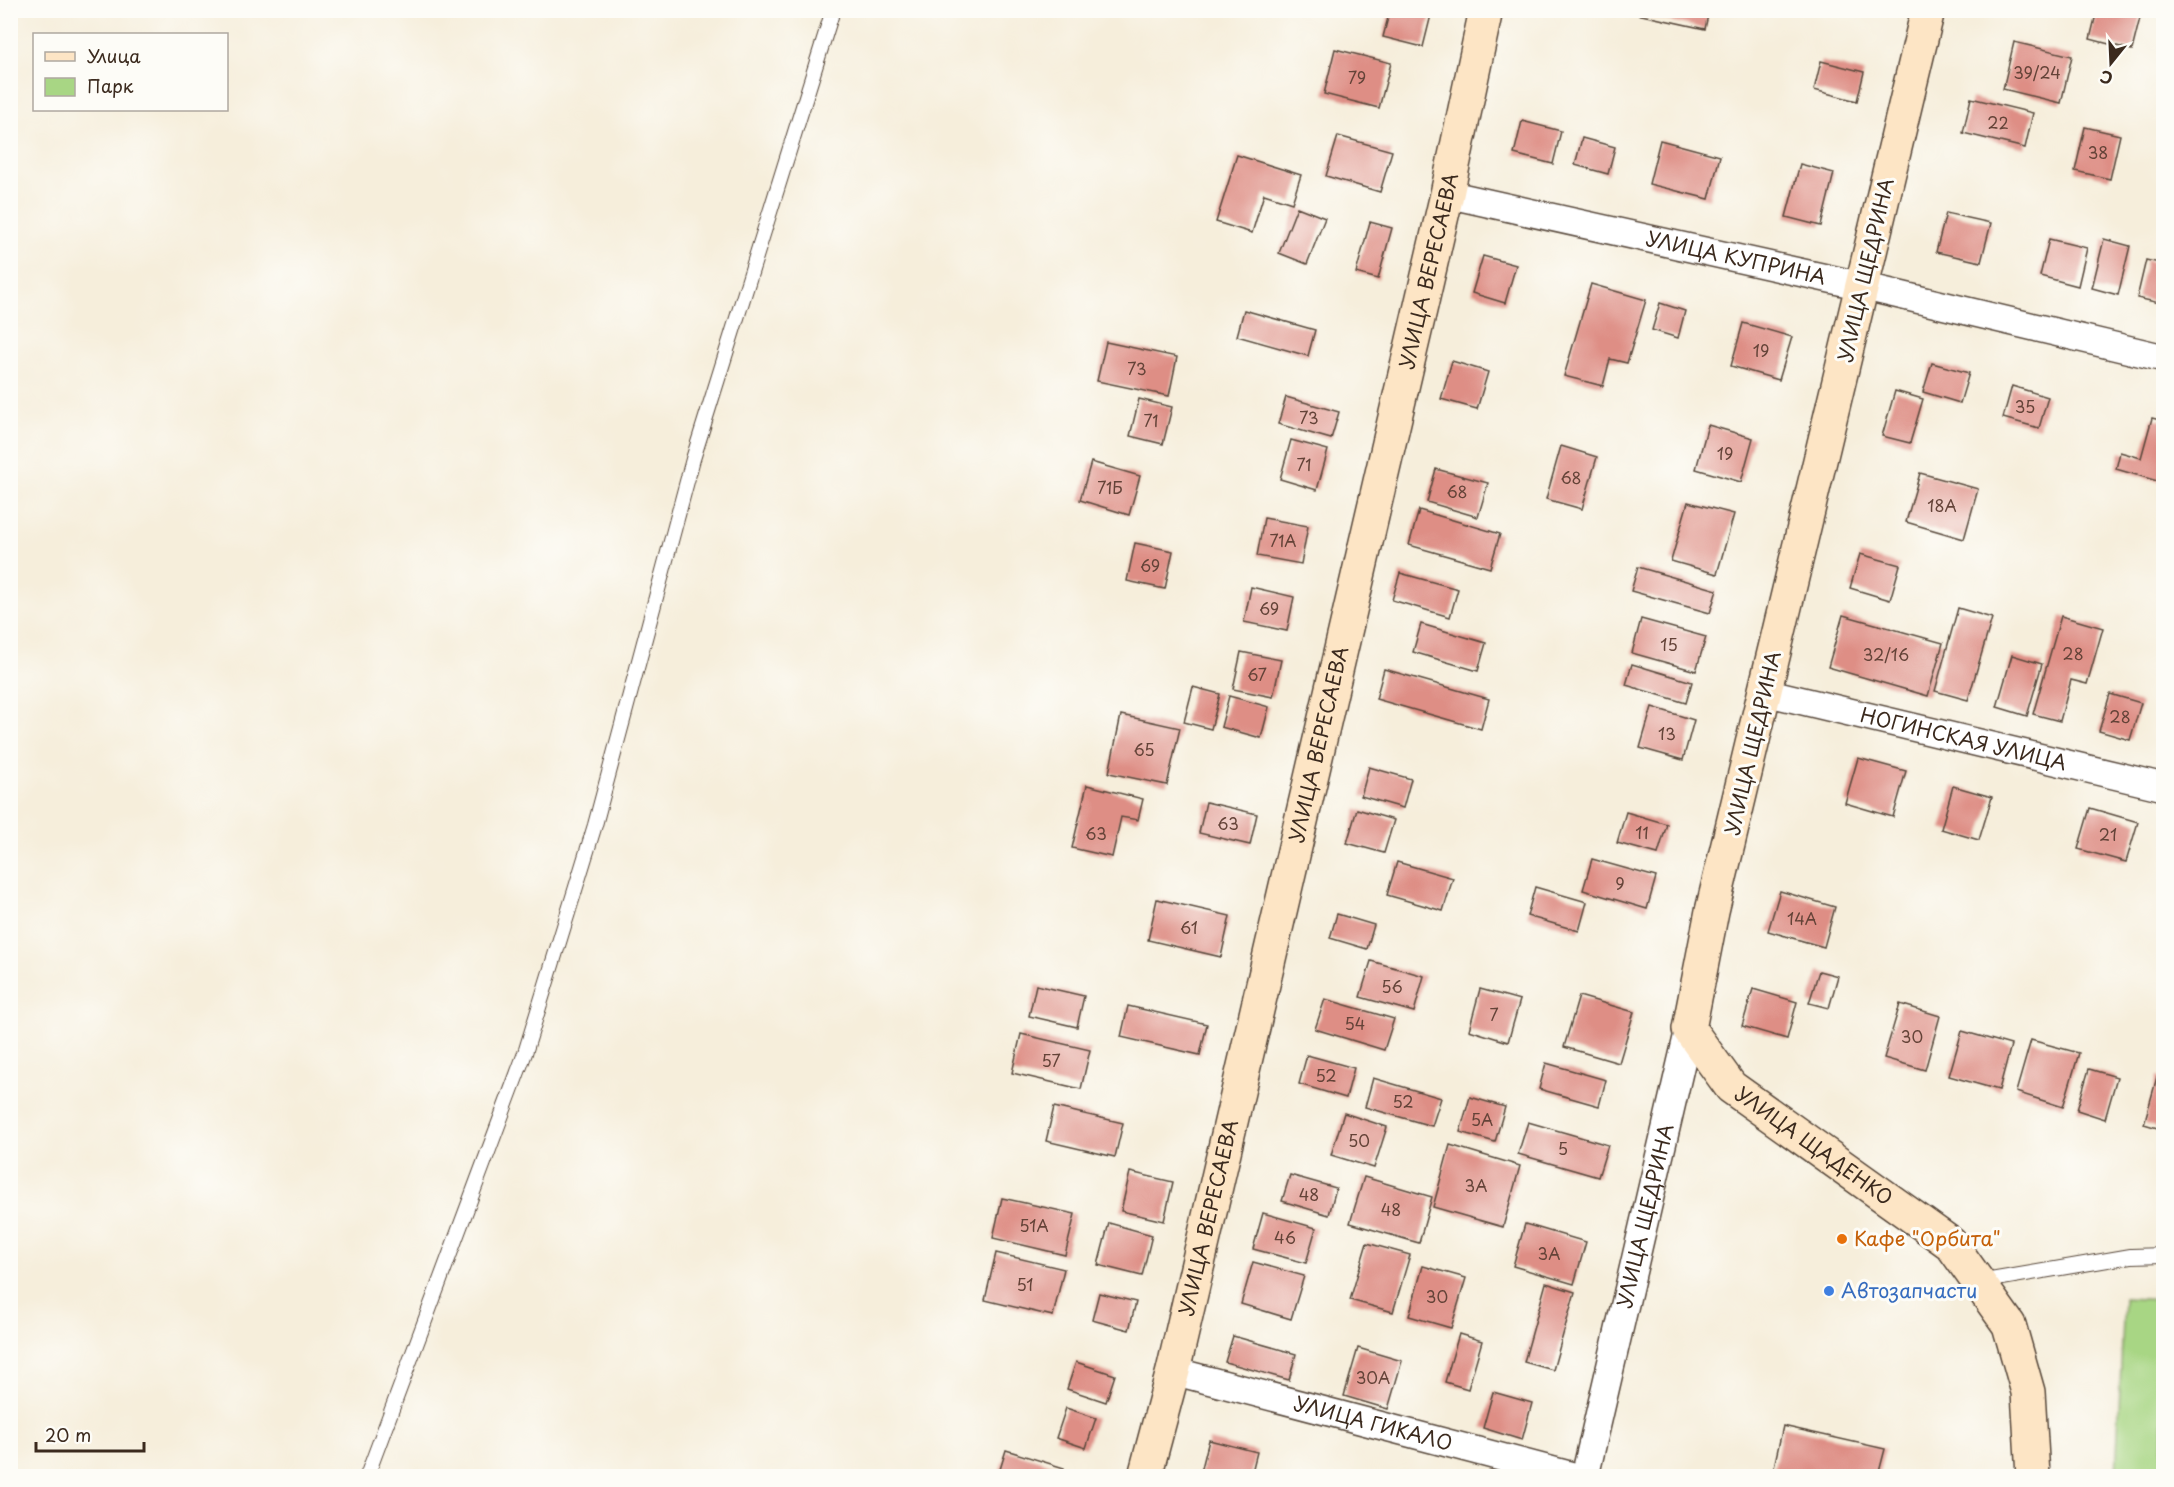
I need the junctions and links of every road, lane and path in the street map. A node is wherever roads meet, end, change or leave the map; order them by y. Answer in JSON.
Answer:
{"nodes":[{"id":1,"x":834,"y":10,"type":"edge"},
{"id":2,"x":1486,"y":10,"type":"edge"},
{"id":3,"x":1928,"y":10,"type":"edge"},
{"id":4,"x":1447,"y":194,"type":"junction"},
{"id":5,"x":1862,"y":286,"type":"junction"},
{"id":6,"x":2163,"y":358,"type":"edge"},
{"id":7,"x":1765,"y":692,"type":"junction"},
{"id":8,"x":2163,"y":786,"type":"edge"},
{"id":9,"x":1689,"y":1029,"type":"junction"},
{"id":10,"x":2163,"y":1255,"type":"edge"},
{"id":11,"x":1978,"y":1282,"type":"junction"},
{"id":12,"x":1173,"y":1371,"type":"junction"},
{"id":13,"x":366,"y":1476,"type":"edge"},
{"id":14,"x":1145,"y":1476,"type":"edge"},
{"id":15,"x":1573,"y":1476,"type":"edge"},
{"id":16,"x":1585,"y":1476,"type":"edge"},
{"id":17,"x":2033,"y":1476,"type":"edge"}],
"edges":[{"from":1,"to":13,"type":"lane"},
{"from":2,"to":4,"type":"main road","name":"УЛИЦА ВЕРЕСАЕВА"},
{"from":3,"to":5,"type":"main road","name":"УЛИЦА ЩЕДРИНА"},
{"from":4,"to":5,"type":"street","name":"УЛИЦА КУПРИНА"},
{"from":4,"to":12,"type":"main road","name":"УЛИЦА ВЕРЕСАЕВА"},
{"from":5,"to":6,"type":"street","name":"УЛИЦА КУПРИНА"},
{"from":5,"to":7,"type":"main road","name":"УЛИЦА ЩЕДРИНА"},
{"from":7,"to":8,"type":"street","name":"НОГИНСКАЯ УЛИЦА"},
{"from":7,"to":9,"type":"main road","name":"УЛИЦА ЩЕДРИНА"},
{"from":9,"to":11,"type":"main road","name":"УЛИЦА ЩАДЕНКО"},
{"from":9,"to":16,"type":"street","name":"УЛИЦА ЩЕДРИНА"},
{"from":10,"to":11,"type":"lane"},
{"from":11,"to":17,"type":"main road","name":"УЛИЦА ЩАДЕНКО"},
{"from":12,"to":14,"type":"main road","name":"УЛИЦА ВЕРЕСАЕВА"},
{"from":12,"to":15,"type":"street","name":"УЛИЦА ГИКАЛО"}]}
